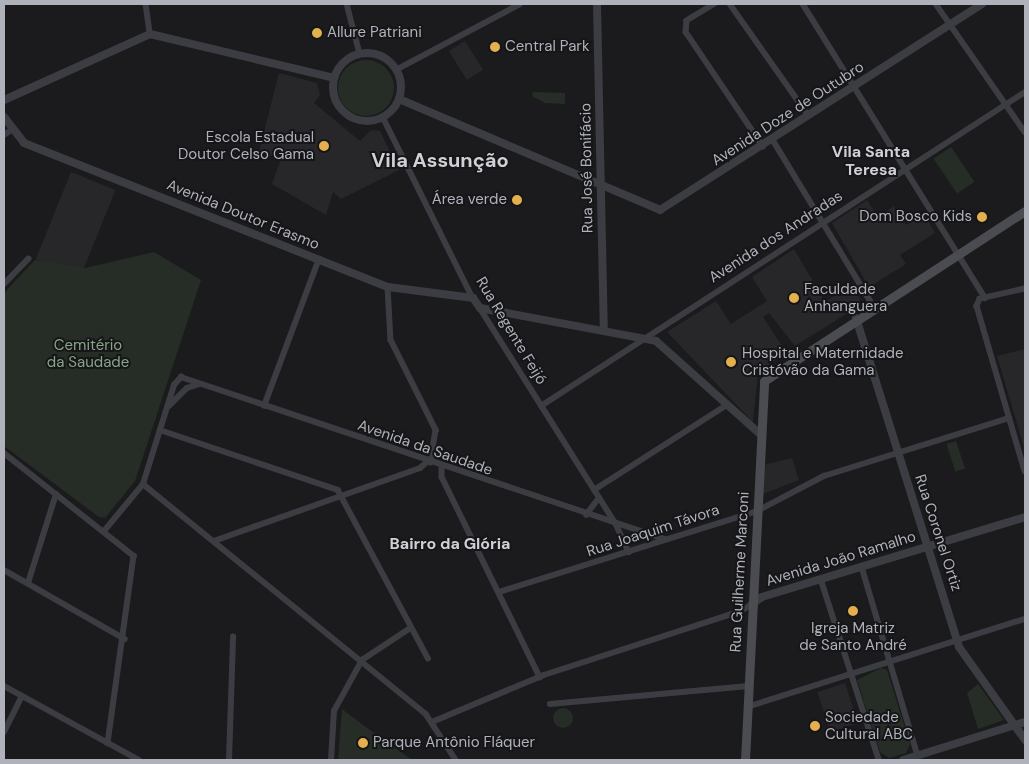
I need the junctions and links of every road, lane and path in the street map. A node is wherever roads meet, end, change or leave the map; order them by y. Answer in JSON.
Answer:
{"nodes":[{"id":1,"x":146,"y":4,"type":"edge"},
{"id":2,"x":347,"y":4,"type":"edge"},
{"id":3,"x":520,"y":4,"type":"edge"},
{"id":4,"x":597,"y":4,"type":"edge"},
{"id":5,"x":715,"y":4,"type":"edge"},
{"id":6,"x":730,"y":4,"type":"edge"},
{"id":7,"x":803,"y":4,"type":"edge"},
{"id":8,"x":936,"y":4,"type":"edge"},
{"id":9,"x":982,"y":4,"type":"edge"},
{"id":10,"x":950,"y":24,"type":"junction"},
{"id":11,"x":150,"y":34,"type":"junction"},
{"id":12,"x":360,"y":54,"type":"junction"},
{"id":13,"x":396,"y":70,"type":"junction"},
{"id":14,"x":334,"y":78,"type":"junction"},
{"id":15,"x":854,"y":87,"type":"junction"},
{"id":16,"x":1025,"y":92,"type":"edge"},
{"id":17,"x":398,"y":98,"type":"junction"},
{"id":18,"x":4,"y":100,"type":"edge"},
{"id":19,"x":1006,"y":104,"type":"junction"},
{"id":20,"x":809,"y":116,"type":"junction"},
{"id":21,"x":4,"y":117,"type":"edge"},
{"id":22,"x":383,"y":117,"type":"junction"},
{"id":23,"x":13,"y":129,"type":"junction"},
{"id":24,"x":1025,"y":132,"type":"edge"},
{"id":25,"x":4,"y":135,"type":"edge"},
{"id":26,"x":773,"y":140,"type":"junction"},
{"id":27,"x":763,"y":146,"type":"junction"},
{"id":28,"x":904,"y":170,"type":"junction"},
{"id":29,"x":601,"y":188,"type":"junction"},
{"id":30,"x":1025,"y":211,"type":"edge"},
{"id":31,"x":822,"y":222,"type":"junction"},
{"id":32,"x":957,"y":254,"type":"junction"},
{"id":33,"x":28,"y":259,"type":"dead end"},
{"id":34,"x":318,"y":260,"type":"junction"},
{"id":35,"x":4,"y":284,"type":"edge"},
{"id":36,"x":388,"y":287,"type":"junction"},
{"id":37,"x":1025,"y":289,"type":"edge"},
{"id":38,"x":474,"y":298,"type":"junction"},
{"id":39,"x":982,"y":298,"type":"junction"},
{"id":40,"x":874,"y":307,"type":"junction"},
{"id":41,"x":480,"y":308,"type":"junction"},
{"id":42,"x":856,"y":318,"type":"junction"},
{"id":43,"x":604,"y":331,"type":"junction"},
{"id":44,"x":643,"y":338,"type":"junction"},
{"id":45,"x":182,"y":378,"type":"junction"},
{"id":46,"x":199,"y":384,"type":"junction"},
{"id":47,"x":187,"y":388,"type":"junction"},
{"id":48,"x":727,"y":405,"type":"junction"},
{"id":49,"x":264,"y":406,"type":"junction"},
{"id":50,"x":541,"y":406,"type":"junction"},
{"id":51,"x":166,"y":409,"type":"junction"},
{"id":52,"x":1010,"y":418,"type":"junction"},
{"id":53,"x":160,"y":430,"type":"junction"},
{"id":54,"x":760,"y":434,"type":"junction"},
{"id":55,"x":898,"y":452,"type":"junction"},
{"id":56,"x":4,"y":453,"type":"edge"},
{"id":57,"x":429,"y":462,"type":"junction"},
{"id":58,"x":442,"y":467,"type":"junction"},
{"id":59,"x":1025,"y":470,"type":"edge"},
{"id":60,"x":143,"y":484,"type":"junction"},
{"id":61,"x":594,"y":490,"type":"junction"},
{"id":62,"x":56,"y":494,"type":"junction"},
{"id":63,"x":342,"y":495,"type":"junction"},
{"id":64,"x":599,"y":498,"type":"junction"},
{"id":65,"x":757,"y":511,"type":"junction"},
{"id":66,"x":586,"y":515,"type":"junction"},
{"id":67,"x":1025,"y":517,"type":"edge"},
{"id":68,"x":616,"y":524,"type":"junction"},
{"id":69,"x":105,"y":530,"type":"junction"},
{"id":70,"x":665,"y":540,"type":"junction"},
{"id":71,"x":214,"y":541,"type":"junction"},
{"id":72,"x":927,"y":547,"type":"junction"},
{"id":73,"x":628,"y":552,"type":"junction"},
{"id":74,"x":862,"y":567,"type":"junction"},
{"id":75,"x":4,"y":570,"type":"edge"},
{"id":76,"x":821,"y":579,"type":"junction"},
{"id":77,"x":28,"y":583,"type":"junction"},
{"id":78,"x":498,"y":592,"type":"junction"},
{"id":79,"x":752,"y":604,"type":"junction"},
{"id":80,"x":1025,"y":619,"type":"edge"},
{"id":81,"x":409,"y":629,"type":"junction"},
{"id":82,"x":233,"y":637,"type":"dead end"},
{"id":83,"x":125,"y":639,"type":"junction"},
{"id":84,"x":957,"y":641,"type":"junction"},
{"id":85,"x":428,"y":658,"type":"dead end"},
{"id":86,"x":362,"y":660,"type":"junction"},
{"id":87,"x":889,"y":662,"type":"junction"},
{"id":88,"x":852,"y":674,"type":"junction"},
{"id":89,"x":540,"y":677,"type":"junction"},
{"id":90,"x":4,"y":686,"type":"edge"},
{"id":91,"x":748,"y":686,"type":"junction"},
{"id":92,"x":22,"y":696,"type":"junction"},
{"id":93,"x":550,"y":704,"type":"dead end"},
{"id":94,"x":747,"y":707,"type":"junction"},
{"id":95,"x":432,"y":722,"type":"junction"},
{"id":96,"x":1025,"y":722,"type":"edge"},
{"id":97,"x":1014,"y":725,"type":"junction"},
{"id":98,"x":4,"y":732,"type":"edge"},
{"id":99,"x":1025,"y":740,"type":"edge"},
{"id":100,"x":108,"y":743,"type":"junction"},
{"id":101,"x":918,"y":756,"type":"junction"},
{"id":102,"x":139,"y":760,"type":"edge"},
{"id":103,"x":229,"y":760,"type":"edge"},
{"id":104,"x":331,"y":760,"type":"edge"},
{"id":105,"x":456,"y":760,"type":"edge"},
{"id":106,"x":745,"y":760,"type":"edge"},
{"id":107,"x":879,"y":760,"type":"edge"},
{"id":108,"x":903,"y":760,"type":"edge"}],
"edges":[{"from":1,"to":11,"type":"street"},
{"from":2,"to":12,"type":"street"},
{"from":3,"to":13,"type":"street"},
{"from":4,"to":29,"type":"street","name":"Rua José Bonifácio"},
{"from":5,"to":27,"type":"street"},
{"from":6,"to":20,"type":"street"},
{"from":7,"to":15,"type":"street"},
{"from":8,"to":10,"type":"street"},
{"from":9,"to":10,"type":"street","name":"Avenida Doze de Outubro"},
{"from":10,"to":15,"type":"street","name":"Avenida Doze de Outubro"},
{"from":10,"to":19,"type":"street"},
{"from":11,"to":14,"type":"street"},
{"from":11,"to":18,"type":"street"},
{"from":12,"to":13,"type":"street"},
{"from":12,"to":14,"type":"street"},
{"from":13,"to":17,"type":"street"},
{"from":14,"to":22,"type":"street"},
{"from":15,"to":20,"type":"street","name":"Avenida Doze de Outubro"},
{"from":15,"to":28,"type":"street"},
{"from":16,"to":19,"type":"street","name":"Avenida dos Andradas"},
{"from":17,"to":22,"type":"street"},
{"from":17,"to":29,"type":"street","name":"Avenida Doze de Outubro"},
{"from":19,"to":24,"type":"street"},
{"from":19,"to":28,"type":"street","name":"Avenida dos Andradas"},
{"from":20,"to":26,"type":"street","name":"Avenida Doze de Outubro"},
{"from":21,"to":23,"type":"street","name":"Avenida Doutor Erasmo"},
{"from":22,"to":38,"type":"street","name":"Rua Regente Feijó"},
{"from":23,"to":25,"type":"street"},
{"from":23,"to":34,"type":"street","name":"Avenida Doutor Erasmo"},
{"from":26,"to":27,"type":"street","name":"Avenida Doze de Outubro"},
{"from":26,"to":31,"type":"street"},
{"from":27,"to":29,"type":"street","name":"Avenida Doze de Outubro"},
{"from":28,"to":31,"type":"street","name":"Avenida dos Andradas"},
{"from":28,"to":32,"type":"street"},
{"from":29,"to":43,"type":"street","name":"Rua José Bonifácio"},
{"from":30,"to":32,"type":"main road"},
{"from":31,"to":40,"type":"street"},
{"from":31,"to":44,"type":"street","name":"Avenida dos Andradas"},
{"from":32,"to":39,"type":"street"},
{"from":32,"to":40,"type":"main road"},
{"from":33,"to":35,"type":"street"},
{"from":34,"to":36,"type":"street","name":"Avenida Doutor Erasmo"},
{"from":34,"to":49,"type":"street"},
{"from":36,"to":38,"type":"street","name":"Avenida Doutor Erasmo"},
{"from":36,"to":57,"type":"street"},
{"from":37,"to":39,"type":"street"},
{"from":38,"to":41,"type":"street","name":"Rua Regente Feijó"},
{"from":39,"to":52,"type":"street"},
{"from":40,"to":42,"type":"main road"},
{"from":41,"to":43,"type":"street"},
{"from":41,"to":50,"type":"street","name":"Rua Regente Feijó"},
{"from":42,"to":54,"type":"main road","name":"Rua Guilherme Marconi"},
{"from":42,"to":55,"type":"street","name":"Rua Coronel Ortiz"},
{"from":43,"to":44,"type":"street"},
{"from":44,"to":48,"type":"street"},
{"from":44,"to":50,"type":"street","name":"Avenida dos Andradas"},
{"from":45,"to":46,"type":"street","name":"Avenida da Saudade"},
{"from":45,"to":47,"type":"street"},
{"from":45,"to":51,"type":"street"},
{"from":46,"to":47,"type":"street"},
{"from":46,"to":49,"type":"street","name":"Avenida da Saudade"},
{"from":47,"to":51,"type":"street"},
{"from":48,"to":54,"type":"street"},
{"from":48,"to":61,"type":"street"},
{"from":49,"to":57,"type":"street","name":"Avenida da Saudade"},
{"from":50,"to":61,"type":"street","name":"Rua Regente Feijó"},
{"from":51,"to":53,"type":"street"},
{"from":52,"to":55,"type":"street","name":"Rua Joaquim Távora"},
{"from":52,"to":59,"type":"street"},
{"from":53,"to":60,"type":"street"},
{"from":53,"to":63,"type":"street"},
{"from":54,"to":65,"type":"main road","name":"Rua Guilherme Marconi"},
{"from":55,"to":65,"type":"street","name":"Rua Joaquim Távora"},
{"from":55,"to":72,"type":"street","name":"Rua Coronel Ortiz"},
{"from":56,"to":62,"type":"street"},
{"from":57,"to":58,"type":"street","name":"Avenida da Saudade"},
{"from":57,"to":63,"type":"street"},
{"from":58,"to":66,"type":"street","name":"Avenida da Saudade"},
{"from":58,"to":78,"type":"street"},
{"from":60,"to":69,"type":"street"},
{"from":60,"to":71,"type":"street"},
{"from":61,"to":64,"type":"street","name":"Rua Regente Feijó"},
{"from":62,"to":69,"type":"street"},
{"from":62,"to":77,"type":"street"},
{"from":63,"to":71,"type":"street"},
{"from":63,"to":81,"type":"street"},
{"from":64,"to":66,"type":"street"},
{"from":64,"to":68,"type":"street","name":"Rua Regente Feijó"},
{"from":65,"to":70,"type":"street","name":"Rua Joaquim Távora"},
{"from":65,"to":79,"type":"main road","name":"Rua Guilherme Marconi"},
{"from":66,"to":68,"type":"street","name":"Avenida da Saudade"},
{"from":67,"to":72,"type":"street","name":"Avenida João Ramalho"},
{"from":68,"to":70,"type":"street","name":"Avenida da Saudade"},
{"from":68,"to":73,"type":"street","name":"Rua Regente Feijó"},
{"from":69,"to":83,"type":"street"},
{"from":70,"to":73,"type":"street","name":"Rua Joaquim Távora"},
{"from":71,"to":86,"type":"street"},
{"from":72,"to":74,"type":"street","name":"Avenida João Ramalho"},
{"from":72,"to":84,"type":"street","name":"Rua Coronel Ortiz"},
{"from":73,"to":78,"type":"street","name":"Rua Joaquim Távora"},
{"from":74,"to":76,"type":"street","name":"Avenida João Ramalho"},
{"from":74,"to":87,"type":"street"},
{"from":75,"to":77,"type":"street"},
{"from":76,"to":79,"type":"street","name":"Avenida João Ramalho"},
{"from":76,"to":88,"type":"street"},
{"from":77,"to":83,"type":"street"},
{"from":78,"to":89,"type":"street"},
{"from":79,"to":89,"type":"street"},
{"from":79,"to":91,"type":"main road","name":"Rua Guilherme Marconi"},
{"from":80,"to":84,"type":"street"},
{"from":81,"to":85,"type":"street"},
{"from":81,"to":86,"type":"street"},
{"from":82,"to":103,"type":"street"},
{"from":83,"to":100,"type":"street"},
{"from":84,"to":87,"type":"street"},
{"from":84,"to":97,"type":"street","name":"Rua Coronel Ortiz"},
{"from":86,"to":95,"type":"street"},
{"from":86,"to":104,"type":"street"},
{"from":87,"to":88,"type":"street"},
{"from":87,"to":101,"type":"street"},
{"from":88,"to":94,"type":"street"},
{"from":88,"to":107,"type":"street"},
{"from":89,"to":95,"type":"street"},
{"from":90,"to":92,"type":"street"},
{"from":91,"to":93,"type":"street"},
{"from":91,"to":94,"type":"main road","name":"Rua Guilherme Marconi"},
{"from":92,"to":98,"type":"street"},
{"from":92,"to":100,"type":"street"},
{"from":94,"to":106,"type":"main road","name":"Rua Guilherme Marconi"},
{"from":95,"to":105,"type":"street"},
{"from":96,"to":97,"type":"street"},
{"from":97,"to":99,"type":"street","name":"Rua Coronel Ortiz"},
{"from":97,"to":101,"type":"street"},
{"from":100,"to":102,"type":"street"},
{"from":101,"to":108,"type":"street"}]}
